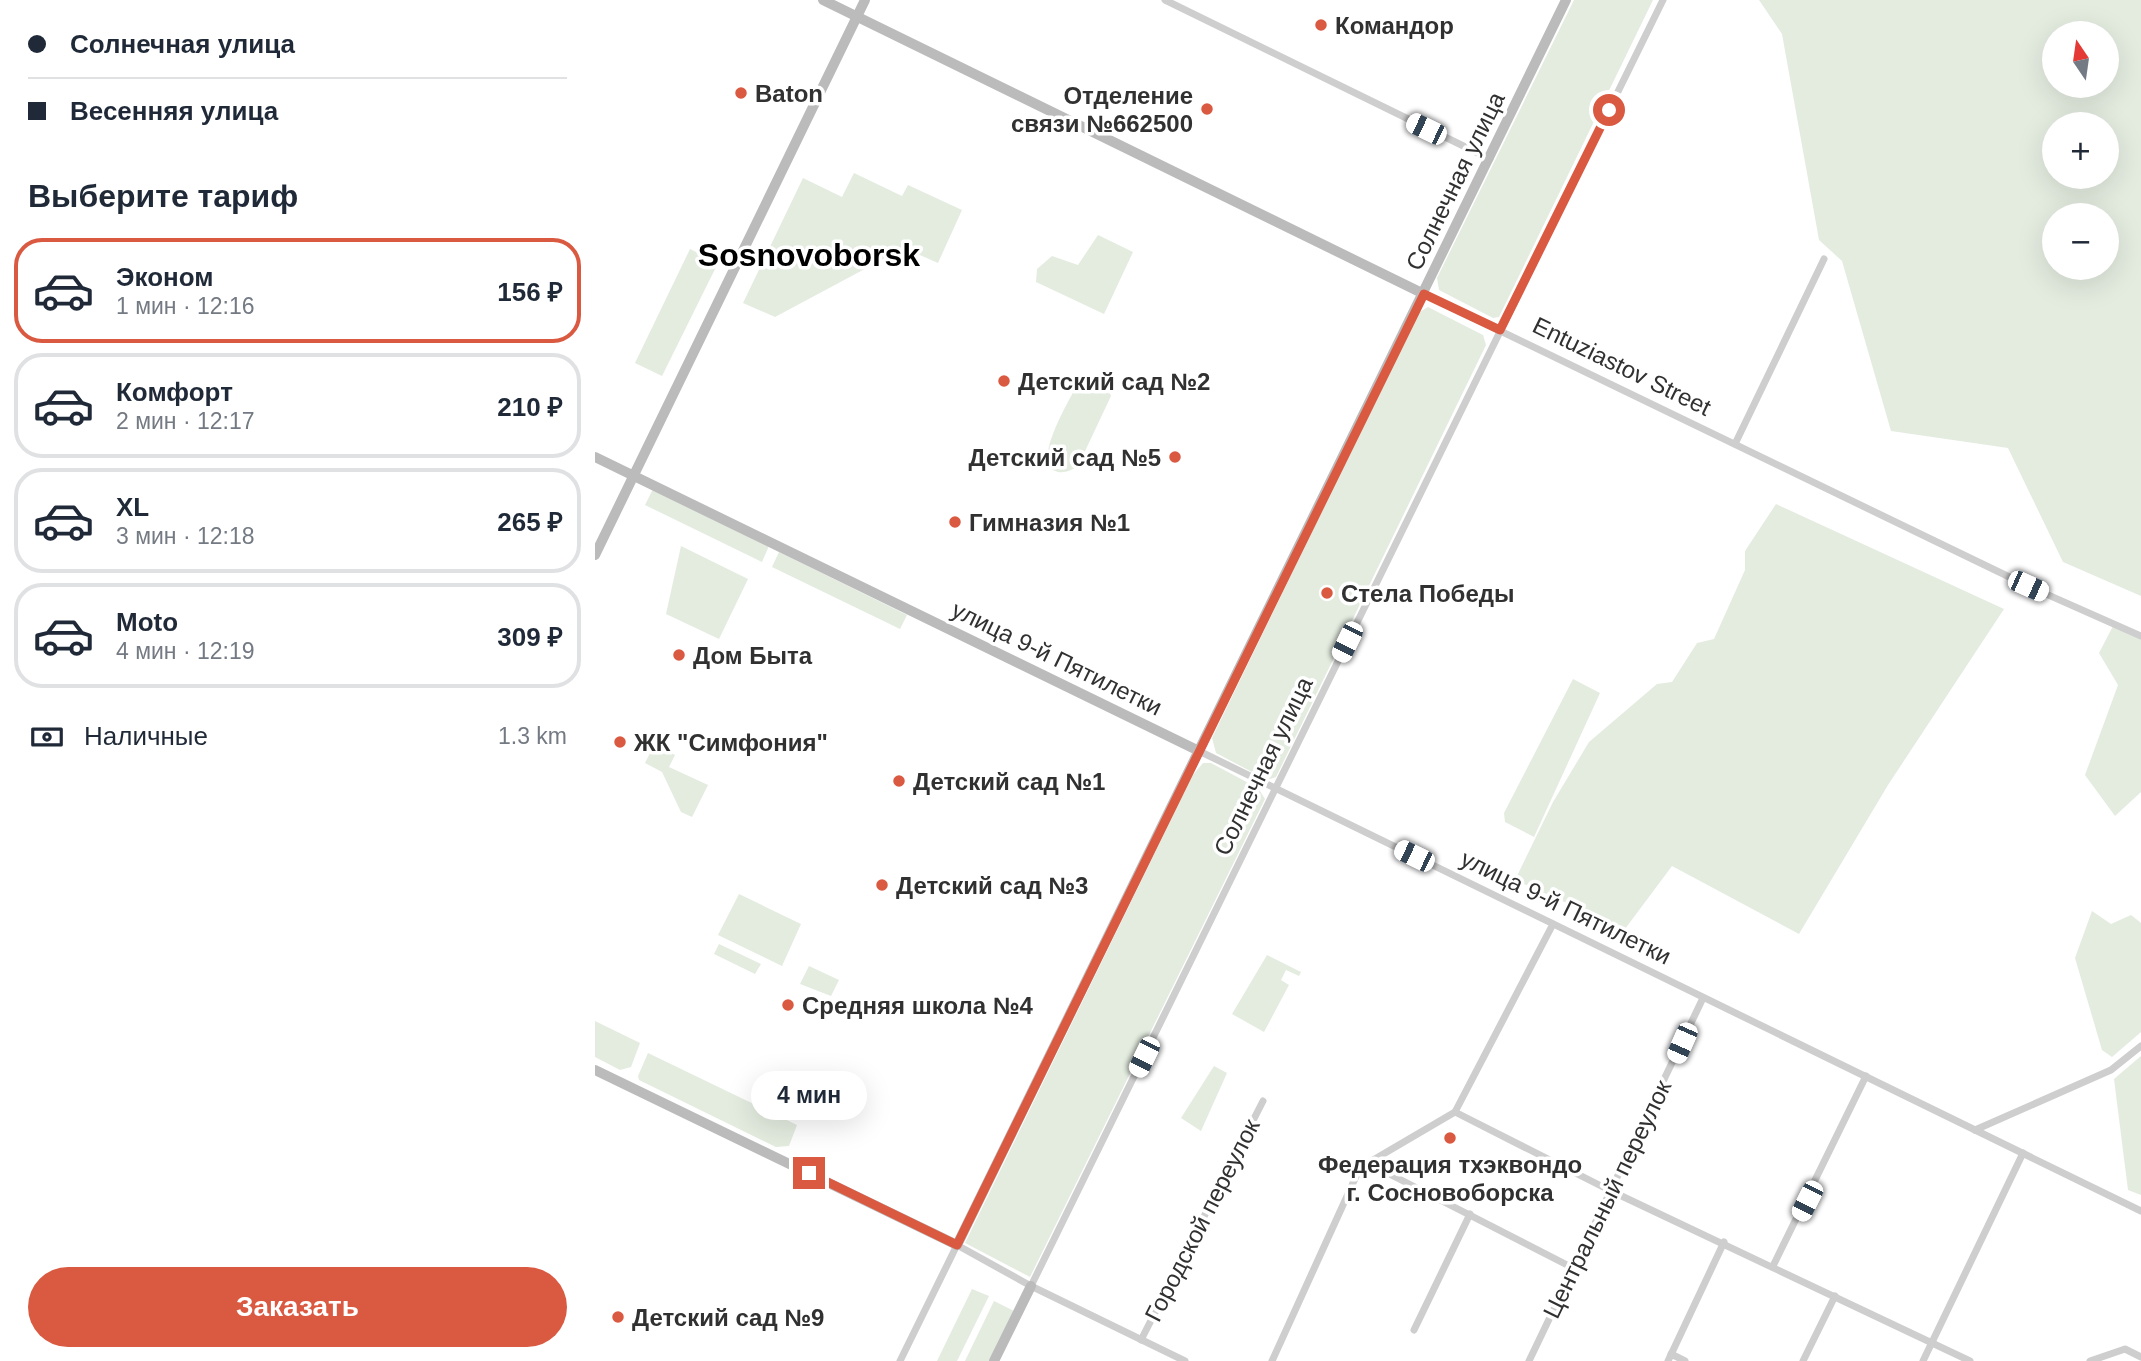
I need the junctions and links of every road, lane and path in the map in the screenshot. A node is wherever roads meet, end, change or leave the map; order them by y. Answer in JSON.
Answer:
{"nodes":[{"id":1,"x":823,"y":0,"type":"edge"},
{"id":2,"x":865,"y":0,"type":"edge"},
{"id":3,"x":1165,"y":0,"type":"edge"},
{"id":4,"x":1566,"y":0,"type":"edge"},
{"id":5,"x":1663,"y":0,"type":"edge"},
{"id":6,"x":857,"y":17,"type":"junction"},
{"id":7,"x":1490,"y":159,"type":"junction"},
{"id":8,"x":1824,"y":259,"type":"dead end"},
{"id":9,"x":1424,"y":294,"type":"junction"},
{"id":10,"x":1500,"y":330,"type":"junction"},
{"id":11,"x":1735,"y":444,"type":"junction"},
{"id":12,"x":595,"y":457,"type":"edge"},
{"id":13,"x":633,"y":476,"type":"junction"},
{"id":14,"x":595,"y":555,"type":"edge"},
{"id":15,"x":2141,"y":636,"type":"edge"},
{"id":16,"x":1199,"y":751,"type":"junction"},
{"id":17,"x":1275,"y":789,"type":"junction"},
{"id":18,"x":1553,"y":924,"type":"junction"},
{"id":19,"x":1703,"y":998,"type":"junction"},
{"id":20,"x":2141,"y":1046,"type":"edge"},
{"id":21,"x":595,"y":1070,"type":"edge"},
{"id":22,"x":1866,"y":1076,"type":"junction"},
{"id":23,"x":1263,"y":1101,"type":"dead end"},
{"id":24,"x":1455,"y":1112,"type":"junction"},
{"id":25,"x":1975,"y":1129,"type":"junction"},
{"id":26,"x":2023,"y":1153,"type":"junction"},
{"id":27,"x":1368,"y":1163,"type":"junction"},
{"id":28,"x":1609,"y":1189,"type":"junction"},
{"id":29,"x":2141,"y":1211,"type":"edge"},
{"id":30,"x":1470,"y":1214,"type":"junction"},
{"id":31,"x":1724,"y":1242,"type":"junction"},
{"id":32,"x":957,"y":1245,"type":"junction"},
{"id":33,"x":1773,"y":1266,"type":"junction"},
{"id":34,"x":1573,"y":1268,"type":"junction"},
{"id":35,"x":1031,"y":1286,"type":"junction"},
{"id":36,"x":1835,"y":1296,"type":"junction"},
{"id":37,"x":1414,"y":1331,"type":"dead end"},
{"id":38,"x":1142,"y":1340,"type":"junction"},
{"id":39,"x":1932,"y":1343,"type":"junction"},
{"id":40,"x":2141,"y":1357,"type":"edge"},
{"id":41,"x":1669,"y":1358,"type":"edge"},
{"id":42,"x":900,"y":1361,"type":"edge"},
{"id":43,"x":994,"y":1361,"type":"edge"},
{"id":44,"x":1185,"y":1361,"type":"edge"},
{"id":45,"x":1272,"y":1361,"type":"edge"},
{"id":46,"x":1529,"y":1361,"type":"edge"},
{"id":47,"x":1685,"y":1361,"type":"edge"},
{"id":48,"x":1803,"y":1361,"type":"edge"},
{"id":49,"x":1923,"y":1361,"type":"edge"},
{"id":50,"x":1970,"y":1361,"type":"edge"},
{"id":51,"x":2090,"y":1361,"type":"edge"}],
"edges":[{"from":1,"to":6,"type":"street","name":"Entuziastov Street"},
{"from":2,"to":6,"type":"street"},
{"from":3,"to":7,"type":"street"},
{"from":4,"to":7,"type":"street","name":"Солнечная улица"},
{"from":5,"to":10,"type":"street","name":"Солнечная улица"},
{"from":6,"to":9,"type":"street","name":"Entuziastov Street"},
{"from":6,"to":13,"type":"street"},
{"from":7,"to":9,"type":"street","name":"Солнечная улица"},
{"from":8,"to":11,"type":"street"},
{"from":9,"to":10,"type":"street","name":"Entuziastov Street"},
{"from":9,"to":16,"type":"street","name":"Солнечная улица"},
{"from":10,"to":11,"type":"street","name":"Entuziastov Street"},
{"from":10,"to":17,"type":"street","name":"Солнечная улица"},
{"from":11,"to":15,"type":"street","name":"Entuziastov Street"},
{"from":12,"to":13,"type":"street","name":"улица 9-й Пятилетки"},
{"from":13,"to":14,"type":"street"},
{"from":13,"to":16,"type":"street","name":"улица 9-й Пятилетки"},
{"from":16,"to":17,"type":"street","name":"улица 9-й Пятилетки"},
{"from":16,"to":32,"type":"street","name":"Солнечная улица"},
{"from":17,"to":18,"type":"street","name":"улица 9-й Пятилетки"},
{"from":17,"to":35,"type":"street","name":"Солнечная улица"},
{"from":18,"to":19,"type":"street","name":"улица 9-й Пятилетки"},
{"from":18,"to":24,"type":"street"},
{"from":19,"to":22,"type":"street","name":"улица 9-й Пятилетки"},
{"from":19,"to":28,"type":"street","name":"Центральный переулок"},
{"from":20,"to":25,"type":"street"},
{"from":21,"to":32,"type":"street"},
{"from":22,"to":25,"type":"street","name":"улица 9-й Пятилетки"},
{"from":22,"to":33,"type":"street"},
{"from":23,"to":38,"type":"street","name":"Городской переулок"},
{"from":24,"to":27,"type":"street"},
{"from":24,"to":28,"type":"street"},
{"from":25,"to":26,"type":"street","name":"улица 9-й Пятилетки"},
{"from":26,"to":29,"type":"street","name":"улица 9-й Пятилетки"},
{"from":26,"to":39,"type":"street"},
{"from":27,"to":30,"type":"street"},
{"from":27,"to":45,"type":"street"},
{"from":28,"to":31,"type":"street"},
{"from":28,"to":34,"type":"street","name":"Центральный переулок"},
{"from":30,"to":34,"type":"street"},
{"from":30,"to":37,"type":"street"},
{"from":31,"to":33,"type":"street"},
{"from":31,"to":41,"type":"street"},
{"from":32,"to":35,"type":"street"},
{"from":32,"to":42,"type":"street","name":"Солнечная улица"},
{"from":33,"to":36,"type":"street"},
{"from":34,"to":46,"type":"street","name":"Центральный переулок"},
{"from":35,"to":38,"type":"street"},
{"from":35,"to":43,"type":"street"},
{"from":36,"to":39,"type":"street"},
{"from":36,"to":48,"type":"street"},
{"from":38,"to":44,"type":"street"},
{"from":39,"to":49,"type":"street"},
{"from":39,"to":50,"type":"street"},
{"from":40,"to":51,"type":"street"},
{"from":41,"to":47,"type":"street"}]}
